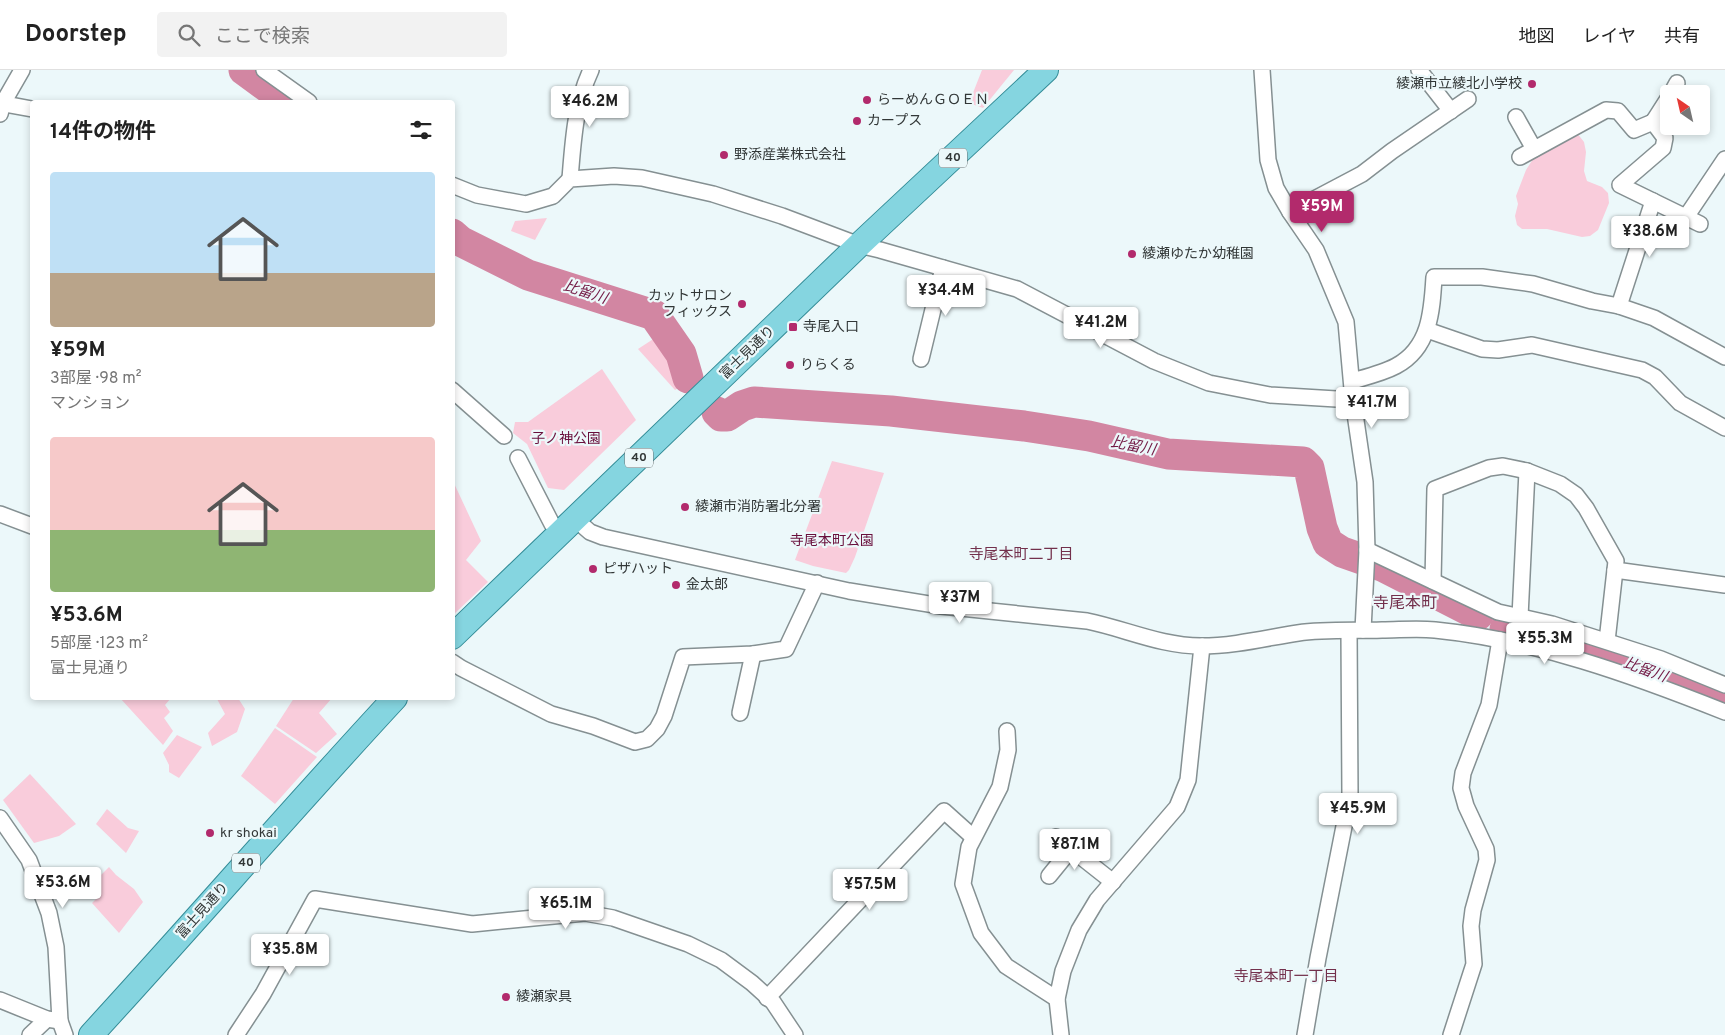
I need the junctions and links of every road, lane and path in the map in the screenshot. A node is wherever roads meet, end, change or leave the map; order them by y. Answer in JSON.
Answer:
{"nodes":[{"id":1,"x":22,"y":70,"type":"edge"},
{"id":2,"x":591,"y":70,"type":"edge"},
{"id":3,"x":1046,"y":70,"type":"edge"},
{"id":4,"x":1262,"y":70,"type":"edge"},
{"id":5,"x":1419,"y":70,"type":"edge"},
{"id":6,"x":266,"y":71,"type":"edge"},
{"id":7,"x":1468,"y":99,"type":"dead end"},
{"id":8,"x":306,"y":100,"type":"edge"},
{"id":9,"x":1,"y":107,"type":"edge"},
{"id":10,"x":30,"y":109,"type":"edge"},
{"id":11,"x":1451,"y":110,"type":"junction"},
{"id":12,"x":1660,"y":111,"type":"edge"},
{"id":13,"x":1516,"y":117,"type":"dead end"},
{"id":14,"x":1653,"y":122,"type":"junction"},
{"id":15,"x":1534,"y":149,"type":"junction"},
{"id":16,"x":1520,"y":157,"type":"dead end"},
{"id":17,"x":1725,"y":159,"type":"edge"},
{"id":18,"x":570,"y":180,"type":"junction"},
{"id":19,"x":455,"y":186,"type":"edge"},
{"id":20,"x":1653,"y":201,"type":"junction"},
{"id":21,"x":1290,"y":212,"type":"junction"},
{"id":22,"x":1686,"y":217,"type":"junction"},
{"id":23,"x":1700,"y":224,"type":"dead end"},
{"id":24,"x":859,"y":246,"type":"junction"},
{"id":25,"x":943,"y":268,"type":"junction"},
{"id":26,"x":1619,"y":306,"type":"junction"},
{"id":27,"x":1427,"y":330,"type":"junction"},
{"id":28,"x":1725,"y":357,"type":"edge"},
{"id":29,"x":920,"y":359,"type":"dead end"},
{"id":30,"x":1352,"y":382,"type":"junction"},
{"id":31,"x":455,"y":393,"type":"edge"},
{"id":32,"x":1353,"y":400,"type":"junction"},
{"id":33,"x":1725,"y":428,"type":"edge"},
{"id":34,"x":504,"y":436,"type":"dead end"},
{"id":35,"x":518,"y":458,"type":"dead end"},
{"id":36,"x":1527,"y":471,"type":"junction"},
{"id":37,"x":0,"y":514,"type":"edge"},
{"id":38,"x":30,"y":525,"type":"edge"},
{"id":39,"x":568,"y":526,"type":"junction"},
{"id":40,"x":1367,"y":558,"type":"junction"},
{"id":41,"x":1615,"y":570,"type":"junction"},
{"id":42,"x":1433,"y":581,"type":"junction"},
{"id":43,"x":817,"y":583,"type":"junction"},
{"id":44,"x":1725,"y":585,"type":"edge"},
{"id":45,"x":1520,"y":617,"type":"junction"},
{"id":46,"x":1356,"y":630,"type":"junction"},
{"id":47,"x":455,"y":634,"type":"edge"},
{"id":48,"x":1500,"y":640,"type":"junction"},
{"id":49,"x":1607,"y":642,"type":"junction"},
{"id":50,"x":1202,"y":646,"type":"junction"},
{"id":51,"x":753,"y":654,"type":"junction"},
{"id":52,"x":455,"y":664,"type":"edge"},
{"id":53,"x":1725,"y":685,"type":"edge"},
{"id":54,"x":393,"y":700,"type":"edge"},
{"id":55,"x":740,"y":712,"type":"dead end"},
{"id":56,"x":1725,"y":712,"type":"edge"},
{"id":57,"x":1007,"y":731,"type":"dead end"},
{"id":58,"x":0,"y":818,"type":"edge"},
{"id":59,"x":973,"y":837,"type":"junction"},
{"id":60,"x":1056,"y":837,"type":"dead end"},
{"id":61,"x":1071,"y":849,"type":"junction"},
{"id":62,"x":1049,"y":876,"type":"dead end"},
{"id":63,"x":1113,"y":882,"type":"junction"},
{"id":64,"x":768,"y":998,"type":"junction"},
{"id":65,"x":1057,"y":999,"type":"junction"},
{"id":66,"x":0,"y":1000,"type":"edge"},
{"id":67,"x":57,"y":1025,"type":"edge"},
{"id":68,"x":30,"y":1035,"type":"edge"},
{"id":69,"x":91,"y":1035,"type":"edge"},
{"id":70,"x":236,"y":1035,"type":"edge"},
{"id":71,"x":795,"y":1035,"type":"edge"},
{"id":72,"x":1061,"y":1035,"type":"edge"},
{"id":73,"x":1305,"y":1035,"type":"edge"},
{"id":74,"x":1451,"y":1035,"type":"edge"}],
"edges":[{"from":1,"to":9,"type":"street"},
{"from":2,"to":18,"type":"street"},
{"from":3,"to":24,"type":"main road","name":"富士見通り","number":"40"},
{"from":4,"to":21,"type":"street"},
{"from":5,"to":11,"type":"street"},
{"from":6,"to":8,"type":"street"},
{"from":7,"to":11,"type":"street"},
{"from":9,"to":10,"type":"street"},
{"from":11,"to":21,"type":"street"},
{"from":12,"to":14,"type":"street"},
{"from":13,"to":15,"type":"street"},
{"from":14,"to":15,"type":"street"},
{"from":14,"to":20,"type":"street"},
{"from":15,"to":16,"type":"street"},
{"from":17,"to":22,"type":"street"},
{"from":18,"to":19,"type":"street"},
{"from":18,"to":24,"type":"street"},
{"from":20,"to":22,"type":"street"},
{"from":20,"to":26,"type":"street"},
{"from":21,"to":30,"type":"street"},
{"from":22,"to":23,"type":"street"},
{"from":24,"to":25,"type":"street"},
{"from":24,"to":39,"type":"main road","name":"富士見通り","number":"40"},
{"from":25,"to":29,"type":"street"},
{"from":25,"to":32,"type":"street"},
{"from":26,"to":27,"type":"street"},
{"from":26,"to":28,"type":"street"},
{"from":27,"to":30,"type":"street"},
{"from":27,"to":33,"type":"street"},
{"from":30,"to":32,"type":"street"},
{"from":31,"to":34,"type":"street"},
{"from":32,"to":40,"type":"street"},
{"from":35,"to":39,"type":"street"},
{"from":36,"to":41,"type":"street"},
{"from":36,"to":42,"type":"street"},
{"from":36,"to":45,"type":"street"},
{"from":37,"to":38,"type":"street"},
{"from":39,"to":43,"type":"street"},
{"from":39,"to":47,"type":"main road","name":"富士見通り","number":"40"},
{"from":40,"to":42,"type":"street"},
{"from":40,"to":46,"type":"street"},
{"from":41,"to":44,"type":"street"},
{"from":41,"to":49,"type":"street"},
{"from":42,"to":45,"type":"street"},
{"from":43,"to":50,"type":"street"},
{"from":43,"to":51,"type":"street"},
{"from":45,"to":49,"type":"street"},
{"from":46,"to":48,"type":"street"},
{"from":46,"to":50,"type":"street"},
{"from":46,"to":73,"type":"street"},
{"from":48,"to":56,"type":"street"},
{"from":48,"to":74,"type":"street"},
{"from":49,"to":53,"type":"street"},
{"from":50,"to":63,"type":"street"},
{"from":51,"to":52,"type":"street"},
{"from":51,"to":55,"type":"street"},
{"from":54,"to":69,"type":"main road","name":"富士見通り","number":"40"},
{"from":57,"to":59,"type":"street"},
{"from":58,"to":67,"type":"street"},
{"from":59,"to":64,"type":"street"},
{"from":59,"to":65,"type":"street"},
{"from":60,"to":61,"type":"street"},
{"from":61,"to":62,"type":"street"},
{"from":61,"to":63,"type":"street"},
{"from":63,"to":65,"type":"street"},
{"from":64,"to":70,"type":"street"},
{"from":64,"to":71,"type":"street"},
{"from":65,"to":72,"type":"street"},
{"from":66,"to":67,"type":"street"},
{"from":67,"to":68,"type":"street"}]}
